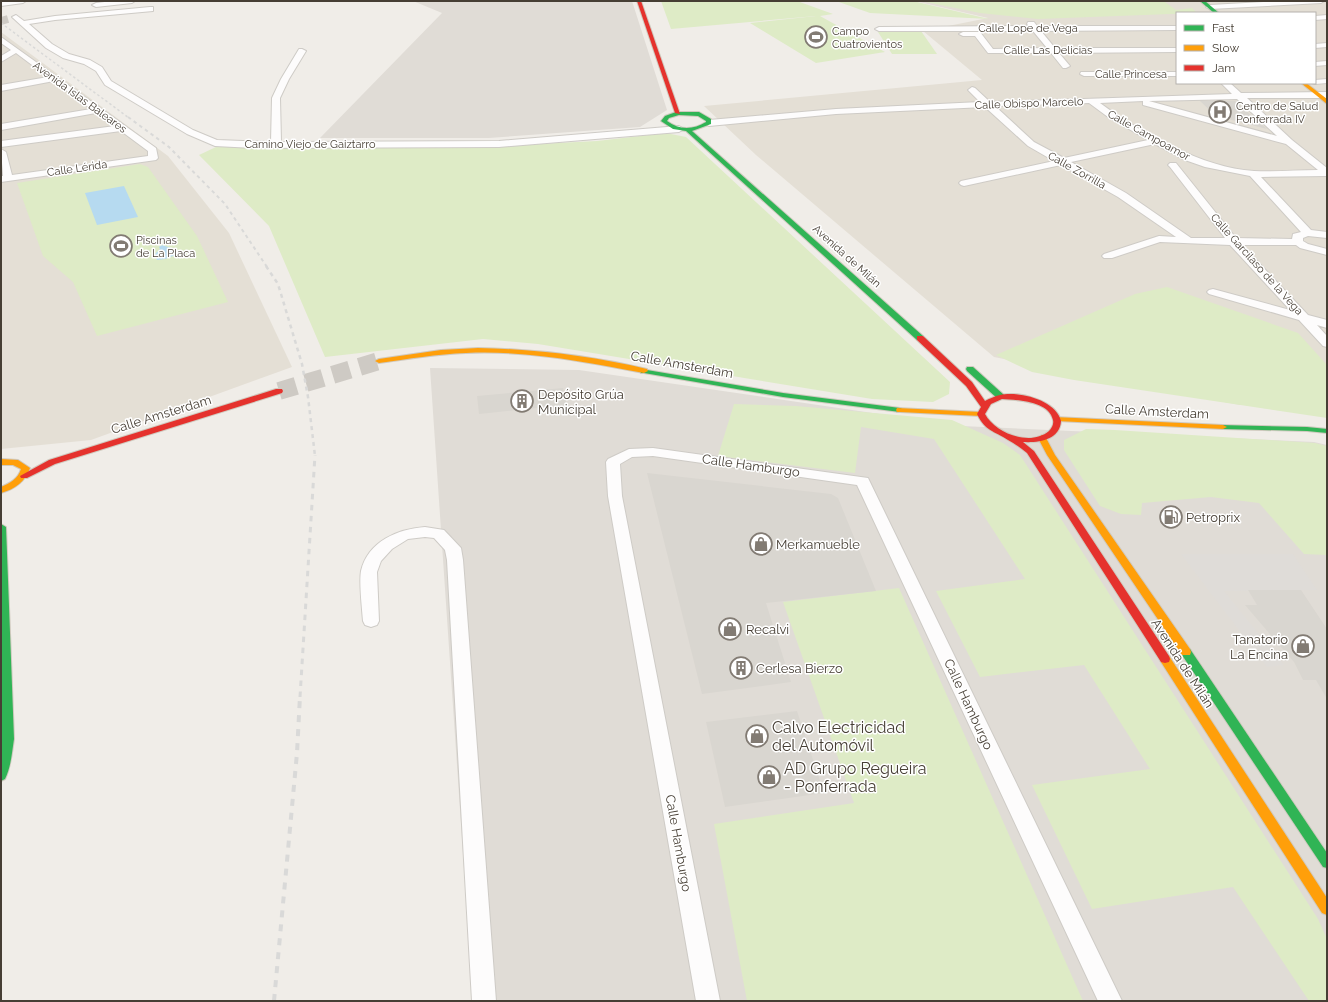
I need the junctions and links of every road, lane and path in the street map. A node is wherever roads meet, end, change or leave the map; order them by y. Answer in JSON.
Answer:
{"nodes":[{"id":1,"x":24,"y":1,"type":"edge"},
{"id":2,"x":132,"y":1,"type":"edge"},
{"id":3,"x":639,"y":1,"type":"edge"},
{"id":4,"x":1202,"y":1,"type":"edge"},
{"id":5,"x":1321,"y":1,"type":"edge"},
{"id":6,"x":1,"y":5,"type":"edge"},
{"id":7,"x":150,"y":9,"type":"dead end"},
{"id":8,"x":1214,"y":10,"type":"edge"},
{"id":9,"x":1327,"y":17,"type":"edge"},
{"id":10,"x":1316,"y":18,"type":"edge"},
{"id":11,"x":15,"y":19,"type":"junction"},
{"id":12,"x":1092,"y":20,"type":"dead end"},
{"id":13,"x":1158,"y":21,"type":"dead end"},
{"id":14,"x":1033,"y":26,"type":"junction"},
{"id":15,"x":929,"y":28,"type":"junction"},
{"id":16,"x":1100,"y":28,"type":"junction"},
{"id":17,"x":1167,"y":28,"type":"junction"},
{"id":18,"x":1176,"y":28,"type":"edge"},
{"id":19,"x":879,"y":29,"type":"dead end"},
{"id":20,"x":1176,"y":37,"type":"edge"},
{"id":21,"x":2,"y":41,"type":"edge"},
{"id":22,"x":1327,"y":45,"type":"edge"},
{"id":23,"x":1316,"y":46,"type":"edge"},
{"id":24,"x":15,"y":50,"type":"junction"},
{"id":25,"x":1054,"y":50,"type":"junction"},
{"id":26,"x":1121,"y":50,"type":"junction"},
{"id":27,"x":1176,"y":50,"type":"edge"},
{"id":28,"x":302,"y":51,"type":"dead end"},
{"id":29,"x":3,"y":58,"type":"edge"},
{"id":30,"x":1327,"y":63,"type":"edge"},
{"id":31,"x":1316,"y":64,"type":"edge"},
{"id":32,"x":1066,"y":66,"type":"dead end"},
{"id":33,"x":1084,"y":74,"type":"dead end"},
{"id":34,"x":1144,"y":74,"type":"junction"},
{"id":35,"x":1176,"y":74,"type":"edge"},
{"id":36,"x":54,"y":79,"type":"junction"},
{"id":37,"x":1327,"y":81,"type":"edge"},
{"id":38,"x":1316,"y":82,"type":"edge"},
{"id":39,"x":1226,"y":84,"type":"edge"},
{"id":40,"x":1306,"y":84,"type":"edge"},
{"id":41,"x":1,"y":88,"type":"edge"},
{"id":42,"x":972,"y":90,"type":"dead end"},
{"id":43,"x":1323,"y":95,"type":"edge"},
{"id":44,"x":1238,"y":96,"type":"junction"},
{"id":45,"x":1138,"y":99,"type":"junction"},
{"id":46,"x":1092,"y":101,"type":"junction"},
{"id":47,"x":687,"y":102,"type":"dead end"},
{"id":48,"x":1327,"y":102,"type":"edge"},
{"id":49,"x":986,"y":104,"type":"junction"},
{"id":50,"x":98,"y":110,"type":"junction"},
{"id":51,"x":678,"y":113,"type":"junction"},
{"id":52,"x":691,"y":113,"type":"junction"},
{"id":53,"x":664,"y":121,"type":"junction"},
{"id":54,"x":707,"y":125,"type":"junction"},
{"id":55,"x":1,"y":127,"type":"edge"},
{"id":56,"x":123,"y":128,"type":"junction"},
{"id":57,"x":683,"y":130,"type":"junction"},
{"id":58,"x":642,"y":131,"type":"junction"},
{"id":59,"x":1156,"y":141,"type":"junction"},
{"id":60,"x":1289,"y":142,"type":"junction"},
{"id":61,"x":1,"y":144,"type":"edge"},
{"id":62,"x":276,"y":145,"type":"junction"},
{"id":63,"x":1,"y":152,"type":"edge"},
{"id":64,"x":153,"y":158,"type":"joint"},
{"id":65,"x":1061,"y":162,"type":"junction"},
{"id":66,"x":1173,"y":165,"type":"dead end"},
{"id":67,"x":1327,"y":173,"type":"edge"},
{"id":68,"x":1253,"y":174,"type":"junction"},
{"id":69,"x":4,"y":179,"type":"edge"},
{"id":70,"x":964,"y":183,"type":"dead end"},
{"id":71,"x":1308,"y":233,"type":"junction"},
{"id":72,"x":1327,"y":235,"type":"edge"},
{"id":73,"x":1188,"y":241,"type":"junction"},
{"id":74,"x":1233,"y":241,"type":"junction"},
{"id":75,"x":1298,"y":242,"type":"junction"},
{"id":76,"x":1327,"y":252,"type":"edge"},
{"id":77,"x":1108,"y":256,"type":"dead end"},
{"id":78,"x":1213,"y":292,"type":"dead end"},
{"id":79,"x":1305,"y":318,"type":"junction"},
{"id":80,"x":1327,"y":324,"type":"edge"},
{"id":81,"x":1327,"y":343,"type":"edge"},
{"id":82,"x":960,"y":360,"type":"dead end"},
{"id":83,"x":378,"y":361,"type":"tunnel mouth"},
{"id":84,"x":969,"y":384,"type":"junction"},
{"id":85,"x":279,"y":391,"type":"tunnel mouth"},
{"id":86,"x":964,"y":393,"type":"dead end"},
{"id":87,"x":1002,"y":397,"type":"junction"},
{"id":88,"x":954,"y":403,"type":"dead end"},
{"id":89,"x":983,"y":409,"type":"junction"},
{"id":90,"x":940,"y":412,"type":"junction"},
{"id":91,"x":1057,"y":419,"type":"junction"},
{"id":92,"x":1256,"y":428,"type":"junction"},
{"id":93,"x":1327,"y":431,"type":"edge"},
{"id":94,"x":1010,"y":437,"type":"junction"},
{"id":95,"x":1042,"y":438,"type":"junction"},
{"id":96,"x":1327,"y":440,"type":"edge"},
{"id":97,"x":1,"y":462,"type":"edge"},
{"id":98,"x":52,"y":462,"type":"junction"},
{"id":99,"x":20,"y":463,"type":"junction"},
{"id":100,"x":24,"y":476,"type":"junction"},
{"id":101,"x":1,"y":490,"type":"edge"},
{"id":102,"x":1,"y":527,"type":"edge"},
{"id":103,"x":371,"y":621,"type":"dead end"},
{"id":104,"x":2,"y":772,"type":"edge"},
{"id":105,"x":1327,"y":863,"type":"edge"},
{"id":106,"x":1327,"y":909,"type":"edge"},
{"id":107,"x":484,"y":1001,"type":"edge"},
{"id":108,"x":708,"y":1001,"type":"edge"},
{"id":109,"x":1110,"y":1001,"type":"edge"}],
"edges":[{"from":1,"to":6,"type":"street"},
{"from":2,"to":11,"type":"street"},
{"from":3,"to":51,"type":"street"},
{"from":4,"to":8,"type":"street"},
{"from":5,"to":8,"type":"street"},
{"from":6,"to":11,"type":"street","name":"Camino Viejo de Gaiztarro"},
{"from":7,"to":11,"type":"street"},
{"from":9,"to":10,"type":"street"},
{"from":11,"to":62,"type":"street","name":"Camino Viejo de Gaiztarro"},
{"from":12,"to":16,"type":"street"},
{"from":13,"to":17,"type":"street"},
{"from":14,"to":15,"type":"street","name":"Calle Lope de Vega"},
{"from":14,"to":16,"type":"street","name":"Calle Lope de Vega"},
{"from":14,"to":25,"type":"street"},
{"from":15,"to":19,"type":"street","name":"Calle Lope de Vega"},
{"from":15,"to":25,"type":"street","name":"Calle Las Delicias"},
{"from":16,"to":17,"type":"street","name":"Calle Lope de Vega"},
{"from":16,"to":26,"type":"street"},
{"from":17,"to":18,"type":"street","name":"Calle Lope de Vega"},
{"from":17,"to":20,"type":"street"},
{"from":21,"to":24,"type":"street","name":"Avenida Islas Baleares"},
{"from":22,"to":23,"type":"street"},
{"from":24,"to":29,"type":"street"},
{"from":24,"to":36,"type":"street","name":"Avenida Islas Baleares"},
{"from":25,"to":26,"type":"street","name":"Calle Las Delicias"},
{"from":25,"to":32,"type":"street"},
{"from":26,"to":27,"type":"street","name":"Calle Las Delicias"},
{"from":26,"to":34,"type":"street"},
{"from":28,"to":62,"type":"street"},
{"from":30,"to":31,"type":"street"},
{"from":33,"to":34,"type":"street","name":"Calle Princesa"},
{"from":34,"to":35,"type":"street","name":"Calle Princesa"},
{"from":36,"to":41,"type":"street"},
{"from":36,"to":50,"type":"street","name":"Avenida Islas Baleares"},
{"from":37,"to":38,"type":"street"},
{"from":39,"to":44,"type":"street"},
{"from":40,"to":43,"type":"street"},
{"from":42,"to":49,"type":"street","name":"Calle Zorrilla"},
{"from":43,"to":44,"type":"street","name":"Calle Obispo Marcelo"},
{"from":43,"to":48,"type":"street"},
{"from":44,"to":45,"type":"street","name":"Calle Obispo Marcelo"},
{"from":44,"to":60,"type":"street"},
{"from":45,"to":46,"type":"street","name":"Calle Obispo Marcelo"},
{"from":45,"to":60,"type":"street"},
{"from":46,"to":49,"type":"street","name":"Calle Obispo Marcelo"},
{"from":46,"to":59,"type":"street","name":"Calle Campoamor"},
{"from":47,"to":52,"type":"street"},
{"from":49,"to":54,"type":"street","name":"Calle Obispo Marcelo"},
{"from":49,"to":65,"type":"street","name":"Calle Zorrilla"},
{"from":50,"to":55,"type":"street"},
{"from":50,"to":56,"type":"street","name":"Avenida Islas Baleares"},
{"from":51,"to":52,"type":"street"},
{"from":51,"to":53,"type":"street"},
{"from":52,"to":54,"type":"street"},
{"from":53,"to":57,"type":"street","name":"Avenida de Milán"},
{"from":53,"to":58,"type":"street","name":"Camino Viejo de Gaiztarro"},
{"from":54,"to":57,"type":"street"},
{"from":56,"to":61,"type":"street"},
{"from":56,"to":64,"type":"street","name":"Avenida Islas Baleares"},
{"from":57,"to":58,"type":"street","name":"Camino Viejo de Gaiztarro"},
{"from":57,"to":84,"type":"street","name":"Avenida de Milán"},
{"from":58,"to":62,"type":"street","name":"Camino Viejo de Gaiztarro"},
{"from":59,"to":65,"type":"street"},
{"from":59,"to":68,"type":"street","name":"Calle Campoamor"},
{"from":60,"to":67,"type":"street"},
{"from":63,"to":69,"type":"street"},
{"from":64,"to":69,"type":"street","name":"Calle Lérida"},
{"from":65,"to":70,"type":"street"},
{"from":65,"to":73,"type":"street","name":"Calle Zorrilla"},
{"from":66,"to":74,"type":"street","name":"Calle Garcilaso de la Vega"},
{"from":67,"to":68,"type":"street","name":"Calle Campoamor"},
{"from":68,"to":71,"type":"street"},
{"from":71,"to":72,"type":"street"},
{"from":71,"to":75,"type":"street"},
{"from":73,"to":74,"type":"street"},
{"from":73,"to":77,"type":"street"},
{"from":74,"to":75,"type":"street"},
{"from":74,"to":79,"type":"street","name":"Calle Garcilaso de la Vega"},
{"from":75,"to":76,"type":"street"},
{"from":78,"to":79,"type":"street"},
{"from":79,"to":80,"type":"street"},
{"from":79,"to":81,"type":"street","name":"Calle Garcilaso de la Vega"},
{"from":82,"to":87,"type":"street"},
{"from":83,"to":90,"type":"street","name":"Calle Amsterdam"},
{"from":84,"to":86,"type":"street"},
{"from":84,"to":89,"type":"street","name":"Avenida de Milán"},
{"from":85,"to":98,"type":"street","name":"Calle Amsterdam"},
{"from":87,"to":89,"type":"street"},
{"from":87,"to":91,"type":"street"},
{"from":88,"to":90,"type":"street"},
{"from":89,"to":90,"type":"street","name":"Calle Amsterdam"},
{"from":89,"to":94,"type":"street","name":"Avenida de Milán"},
{"from":91,"to":92,"type":"street","name":"Calle Amsterdam"},
{"from":91,"to":95,"type":"street"},
{"from":92,"to":93,"type":"street","name":"Calle Amsterdam"},
{"from":92,"to":96,"type":"street","name":"Calle Amsterdam"},
{"from":94,"to":95,"type":"street"},
{"from":94,"to":106,"type":"street","name":"Avenida de Milán"},
{"from":95,"to":105,"type":"street","name":"Avenida de Milán"},
{"from":97,"to":99,"type":"street","name":"Calle Amsterdam"},
{"from":98,"to":99,"type":"street","name":"Calle Amsterdam"},
{"from":98,"to":100,"type":"street","name":"Calle Amsterdam"},
{"from":99,"to":100,"type":"street"},
{"from":100,"to":101,"type":"street","name":"Calle Amsterdam"},
{"from":102,"to":104,"type":"street"},
{"from":103,"to":107,"type":"street"},
{"from":108,"to":109,"type":"street","name":"Calle Hamburgo"}]}
